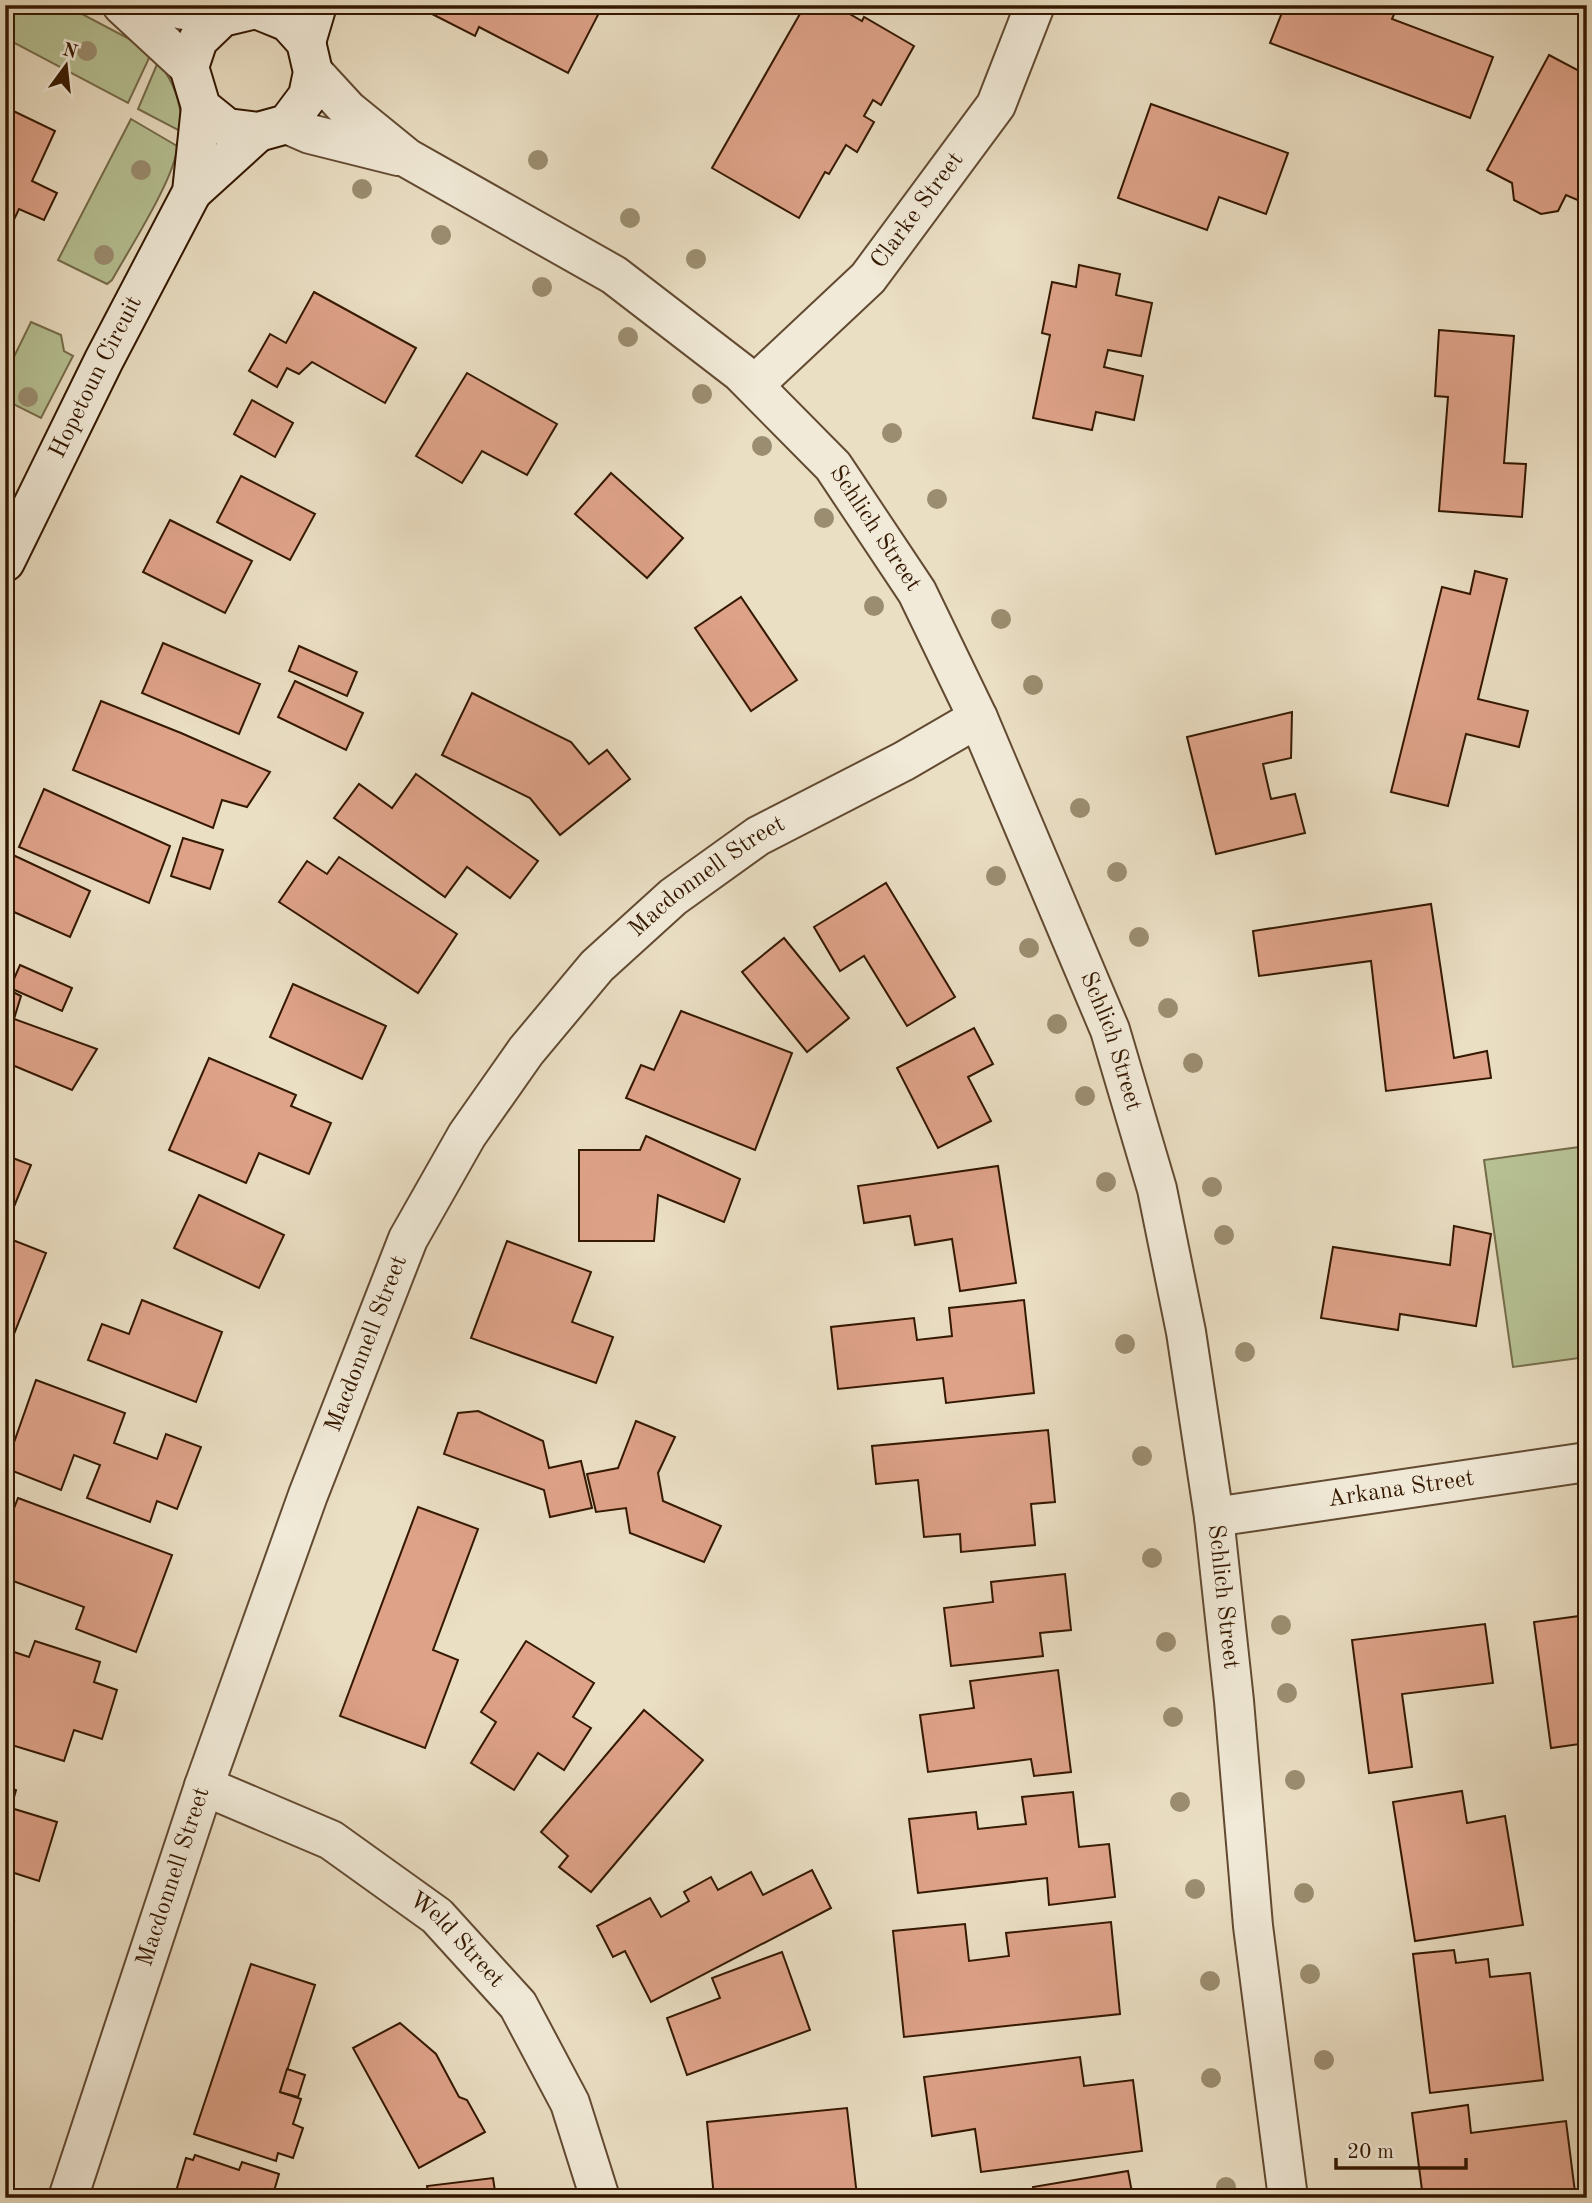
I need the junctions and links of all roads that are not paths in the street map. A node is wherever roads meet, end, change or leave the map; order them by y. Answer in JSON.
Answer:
{"nodes":[{"id":1,"x":121,"y":5,"type":"edge"},
{"id":2,"x":158,"y":5,"type":"edge"},
{"id":3,"x":317,"y":5,"type":"edge"},
{"id":4,"x":1035,"y":5,"type":"edge"},
{"id":5,"x":246,"y":10,"type":"edge"},
{"id":6,"x":309,"y":57,"type":"junction"},
{"id":7,"x":189,"y":67,"type":"junction"},
{"id":8,"x":201,"y":107,"type":"junction"},
{"id":9,"x":273,"y":128,"type":"junction"},
{"id":10,"x":407,"y":158,"type":"junction"},
{"id":11,"x":192,"y":192,"type":"junction"},
{"id":12,"x":754,"y":385,"type":"junction"},
{"id":13,"x":5,"y":562,"type":"edge"},
{"id":14,"x":978,"y":718,"type":"junction"},
{"id":15,"x":1587,"y":1462,"type":"edge"},
{"id":16,"x":1214,"y":1517,"type":"junction"},
{"id":17,"x":204,"y":1786,"type":"junction"},
{"id":18,"x":68,"y":2198,"type":"edge"},
{"id":19,"x":600,"y":2198,"type":"edge"},
{"id":20,"x":1288,"y":2198,"type":"edge"}],
"edges":[{"from":1,"to":7,"type":"street"},
{"from":2,"to":5,"type":"street"},
{"from":3,"to":6,"type":"street"},
{"from":4,"to":12,"type":"street","name":"Clarke Street"},
{"from":5,"to":6,"type":"street"},
{"from":5,"to":7,"type":"street"},
{"from":6,"to":9,"type":"street"},
{"from":6,"to":10,"type":"street","name":"Schlich Street"},
{"from":7,"to":8,"type":"street"},
{"from":8,"to":9,"type":"street"},
{"from":8,"to":11,"type":"street","name":"Hopetoun Circuit"},
{"from":9,"to":10,"type":"street","name":"Schlich Street"},
{"from":9,"to":11,"type":"street","name":"Hopetoun Circuit"},
{"from":10,"to":12,"type":"street","name":"Schlich Street"},
{"from":11,"to":13,"type":"street","name":"Hopetoun Circuit"},
{"from":12,"to":14,"type":"street","name":"Schlich Street"},
{"from":14,"to":16,"type":"street","name":"Schlich Street"},
{"from":14,"to":17,"type":"street","name":"Macdonnell Street"},
{"from":15,"to":16,"type":"street","name":"Arkana Street"},
{"from":16,"to":20,"type":"street","name":"Schlich Street"},
{"from":17,"to":18,"type":"street","name":"Macdonnell Street"},
{"from":17,"to":19,"type":"street","name":"Weld Street"}]}
